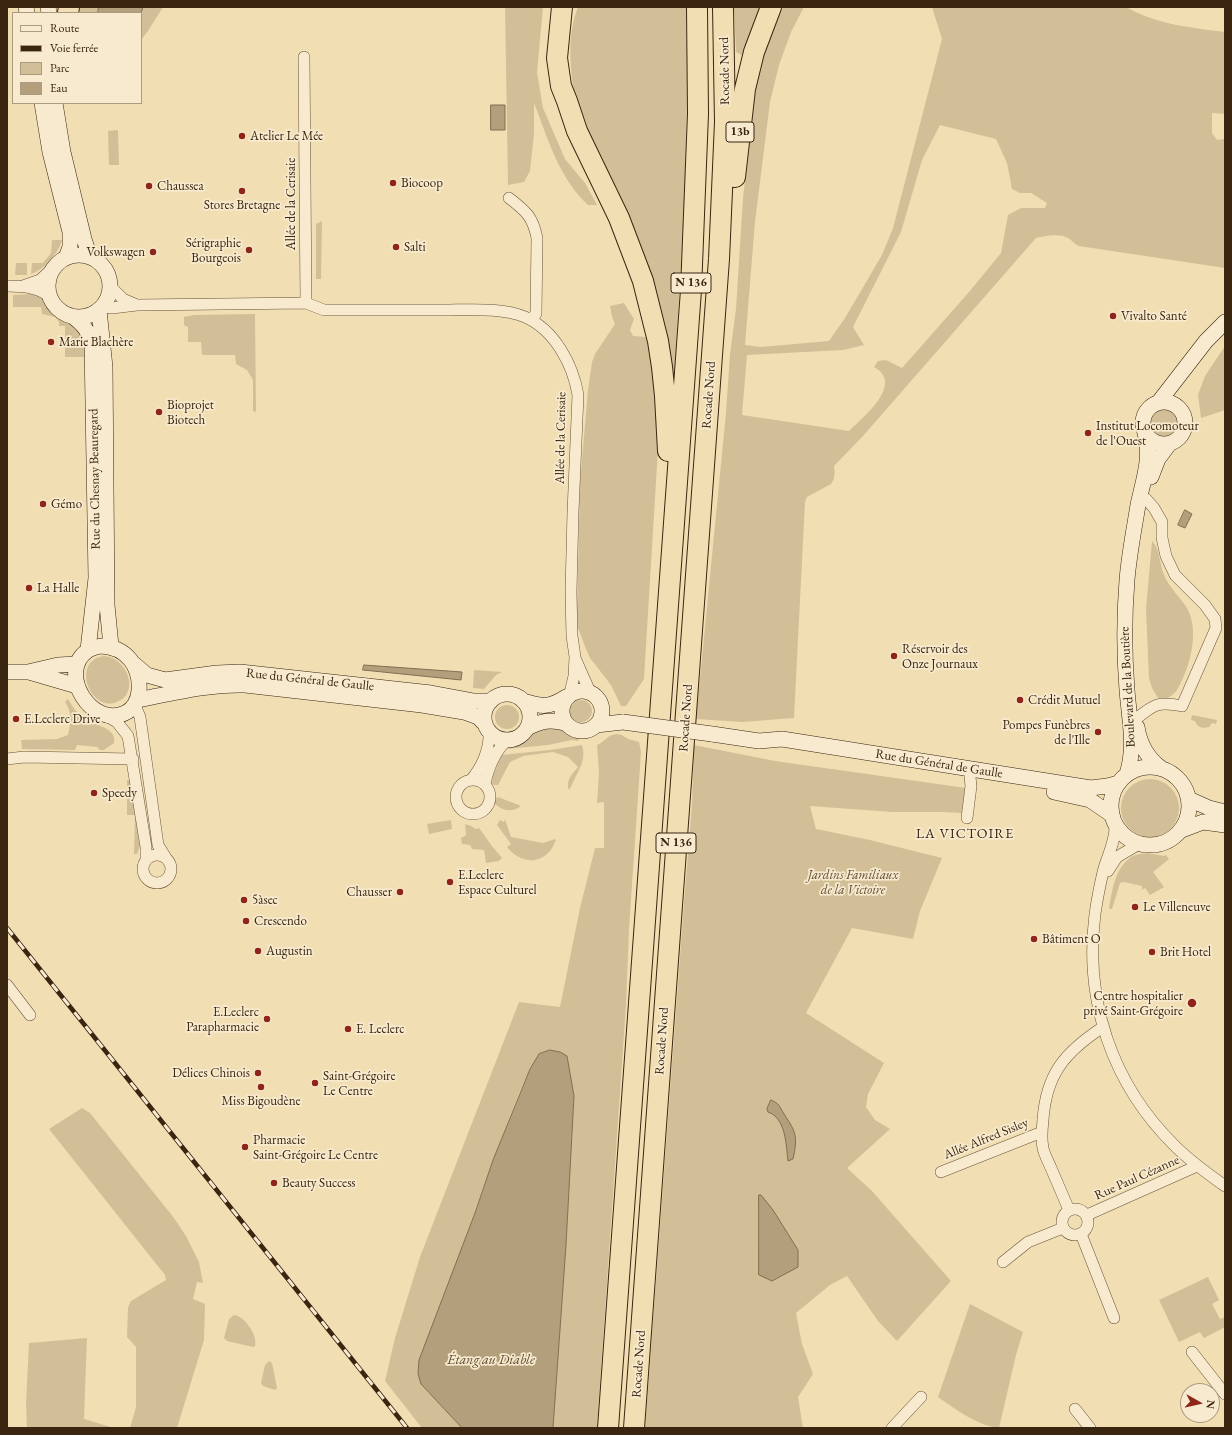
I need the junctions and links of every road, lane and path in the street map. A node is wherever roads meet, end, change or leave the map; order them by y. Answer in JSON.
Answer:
{"nodes":[{"id":1,"x":562,"y":7,"type":"edge"},
{"id":2,"x":573,"y":7,"type":"edge"},
{"id":3,"x":697,"y":7,"type":"edge"},
{"id":4,"x":724,"y":7,"type":"edge"},
{"id":5,"x":771,"y":7,"type":"edge"},
{"id":6,"x":304,"y":58,"type":"dead end"},
{"id":7,"x":567,"y":100,"type":"junction"},
{"id":8,"x":42,"y":104,"type":"edge"},
{"id":9,"x":55,"y":104,"type":"edge"},
{"id":10,"x":509,"y":198,"type":"dead end"},
{"id":11,"x":91,"y":257,"type":"junction"},
{"id":12,"x":66,"y":258,"type":"junction"},
{"id":13,"x":719,"y":259,"type":"junction"},
{"id":14,"x":53,"y":268,"type":"junction"},
{"id":15,"x":7,"y":286,"type":"edge"},
{"id":16,"x":22,"y":286,"type":"junction"},
{"id":17,"x":110,"y":286,"type":"junction"},
{"id":18,"x":50,"y":296,"type":"junction"},
{"id":19,"x":306,"y":303,"type":"junction"},
{"id":20,"x":136,"y":305,"type":"junction"},
{"id":21,"x":101,"y":308,"type":"junction"},
{"id":22,"x":72,"y":316,"type":"junction"},
{"id":23,"x":531,"y":320,"type":"junction"},
{"id":24,"x":1225,"y":322,"type":"edge"},
{"id":25,"x":1188,"y":365,"type":"junction"},
{"id":26,"x":1158,"y":403,"type":"junction"},
{"id":27,"x":1178,"y":408,"type":"junction"},
{"id":28,"x":1145,"y":433,"type":"junction"},
{"id":29,"x":1170,"y":443,"type":"junction"},
{"id":30,"x":1146,"y":499,"type":"junction"},
{"id":31,"x":672,"y":558,"type":"junction"},
{"id":32,"x":112,"y":646,"type":"junction"},
{"id":33,"x":88,"y":650,"type":"junction"},
{"id":34,"x":575,"y":657,"type":"junction"},
{"id":35,"x":77,"y":664,"type":"junction"},
{"id":36,"x":134,"y":664,"type":"junction"},
{"id":37,"x":7,"y":672,"type":"edge"},
{"id":38,"x":28,"y":672,"type":"junction"},
{"id":39,"x":78,"y":686,"type":"junction"},
{"id":40,"x":590,"y":692,"type":"junction"},
{"id":41,"x":568,"y":695,"type":"junction"},
{"id":42,"x":491,"y":701,"type":"junction"},
{"id":43,"x":523,"y":701,"type":"junction"},
{"id":44,"x":136,"y":702,"type":"junction"},
{"id":45,"x":601,"y":705,"type":"junction"},
{"id":46,"x":105,"y":714,"type":"junction"},
{"id":47,"x":1136,"y":719,"type":"junction"},
{"id":48,"x":623,"y":722,"type":"junction"},
{"id":49,"x":565,"y":723,"type":"junction"},
{"id":50,"x":596,"y":725,"type":"junction"},
{"id":51,"x":487,"y":727,"type":"junction"},
{"id":52,"x":527,"y":728,"type":"junction"},
{"id":53,"x":506,"y":741,"type":"junction"},
{"id":54,"x":759,"y":741,"type":"junction"},
{"id":55,"x":7,"y":758,"type":"edge"},
{"id":56,"x":133,"y":758,"type":"junction"},
{"id":57,"x":1161,"y":768,"type":"junction"},
{"id":58,"x":1123,"y":778,"type":"junction"},
{"id":59,"x":471,"y":780,"type":"junction"},
{"id":60,"x":970,"y":781,"type":"junction"},
{"id":61,"x":485,"y":784,"type":"junction"},
{"id":62,"x":1189,"y":799,"type":"junction"},
{"id":63,"x":1225,"y":812,"type":"edge"},
{"id":64,"x":967,"y":818,"type":"dead end"},
{"id":65,"x":1114,"y":820,"type":"junction"},
{"id":66,"x":1225,"y":824,"type":"edge"},
{"id":67,"x":1182,"y":830,"type":"junction"},
{"id":68,"x":1140,"y":844,"type":"junction"},
{"id":69,"x":166,"y":858,"type":"junction"},
{"id":70,"x":146,"y":859,"type":"junction"},
{"id":71,"x":1099,"y":894,"type":"junction"},
{"id":72,"x":7,"y":985,"type":"edge"},
{"id":73,"x":30,"y":1015,"type":"dead end"},
{"id":74,"x":1103,"y":1027,"type":"junction"},
{"id":75,"x":1042,"y":1132,"type":"junction"},
{"id":76,"x":1198,"y":1166,"type":"junction"},
{"id":77,"x":941,"y":1172,"type":"dead end"},
{"id":78,"x":1225,"y":1186,"type":"edge"},
{"id":79,"x":1069,"y":1210,"type":"junction"},
{"id":80,"x":1087,"y":1215,"type":"junction"},
{"id":81,"x":1063,"y":1228,"type":"junction"},
{"id":82,"x":1081,"y":1234,"type":"junction"},
{"id":83,"x":1003,"y":1262,"type":"dead end"},
{"id":84,"x":1114,"y":1318,"type":"dead end"},
{"id":85,"x":1192,"y":1352,"type":"dead end"},
{"id":86,"x":1225,"y":1394,"type":"edge"},
{"id":87,"x":921,"y":1397,"type":"dead end"},
{"id":88,"x":1075,"y":1409,"type":"dead end"},
{"id":89,"x":608,"y":1428,"type":"edge"},
{"id":90,"x":634,"y":1428,"type":"edge"},
{"id":91,"x":892,"y":1428,"type":"edge"},
{"id":92,"x":1090,"y":1428,"type":"edge"}],
"edges":[{"from":1,"to":7,"type":"highway"},
{"from":2,"to":7,"type":"highway"},
{"from":3,"to":31,"type":"highway","name":"Rocade Nord","number":"N 136"},
{"from":4,"to":13,"type":"highway","name":"Rocade Nord","number":"N 136"},
{"from":5,"to":13,"type":"highway","number":"13b"},
{"from":6,"to":19,"type":"street","name":"Allée de la Cerisaie"},
{"from":7,"to":31,"type":"highway"},
{"from":8,"to":12,"type":"main road"},
{"from":9,"to":11,"type":"main road"},
{"from":10,"to":23,"type":"street"},
{"from":11,"to":12,"type":"main road"},
{"from":11,"to":17,"type":"main road"},
{"from":12,"to":14,"type":"main road"},
{"from":13,"to":90,"type":"highway","name":"Rocade Nord","number":"N 136"},
{"from":14,"to":16,"type":"street"},
{"from":14,"to":18,"type":"main road"},
{"from":15,"to":16,"type":"street"},
{"from":16,"to":18,"type":"street"},
{"from":17,"to":20,"type":"street"},
{"from":17,"to":21,"type":"main road"},
{"from":18,"to":22,"type":"main road"},
{"from":19,"to":20,"type":"street","name":"Allée de la Cerisaie"},
{"from":19,"to":23,"type":"street","name":"Allée de la Cerisaie"},
{"from":20,"to":21,"type":"street","name":"Allée de la Cerisaie"},
{"from":21,"to":22,"type":"main road"},
{"from":21,"to":32,"type":"main road","name":"Rue du Chesnay Beauregard"},
{"from":22,"to":33,"type":"main road","name":"Rue du Chesnay Beauregard"},
{"from":23,"to":34,"type":"street","name":"Allée de la Cerisaie"},
{"from":24,"to":25,"type":"main road"},
{"from":25,"to":26,"type":"main road"},
{"from":25,"to":27,"type":"main road"},
{"from":26,"to":27,"type":"main road"},
{"from":26,"to":28,"type":"main road"},
{"from":27,"to":29,"type":"main road"},
{"from":28,"to":29,"type":"main road"},
{"from":28,"to":58,"type":"main road","name":"Boulevard de la Boutière"},
{"from":29,"to":30,"type":"main road","name":"Boulevard de la Boutière"},
{"from":30,"to":47,"type":"main road","name":"Boulevard de la Boutière"},
{"from":30,"to":47,"type":"street"},
{"from":31,"to":89,"type":"highway","name":"Rocade Nord","number":"N 136"},
{"from":32,"to":33,"type":"main road"},
{"from":32,"to":36,"type":"main road"},
{"from":33,"to":35,"type":"main road"},
{"from":34,"to":40,"type":"street","name":"Allée de la Cerisaie"},
{"from":34,"to":41,"type":"street","name":"Allée de la Cerisaie"},
{"from":35,"to":38,"type":"main road"},
{"from":35,"to":39,"type":"main road"},
{"from":36,"to":42,"type":"main road","name":"Rue du Général de Gaulle"},
{"from":36,"to":44,"type":"main road"},
{"from":37,"to":38,"type":"main road"},
{"from":38,"to":39,"type":"main road"},
{"from":39,"to":46,"type":"main road"},
{"from":40,"to":41,"type":"main road"},
{"from":40,"to":45,"type":"main road"},
{"from":41,"to":43,"type":"main road","name":"Rue du Général de Gaulle"},
{"from":41,"to":49,"type":"main road"},
{"from":42,"to":43,"type":"main road","name":"Rue du Général de Gaulle"},
{"from":42,"to":51,"type":"main road"},
{"from":43,"to":52,"type":"main road"},
{"from":44,"to":46,"type":"main road"},
{"from":44,"to":51,"type":"main road","name":"Rue du Général de Gaulle"},
{"from":44,"to":69,"type":"street"},
{"from":45,"to":48,"type":"main road"},
{"from":45,"to":50,"type":"main road"},
{"from":46,"to":56,"type":"street"},
{"from":47,"to":57,"type":"main road","name":"Boulevard de la Boutière"},
{"from":48,"to":50,"type":"main road","name":"Rue du Général de Gaulle"},
{"from":48,"to":54,"type":"main road","name":"Rue du Général de Gaulle","bridge":true},
{"from":49,"to":50,"type":"main road","name":"Rue du Général de Gaulle"},
{"from":49,"to":52,"type":"main road","name":"Rue du Général de Gaulle"},
{"from":51,"to":53,"type":"main road","name":"Rue du Général de Gaulle"},
{"from":51,"to":59,"type":"street"},
{"from":52,"to":53,"type":"main road"},
{"from":53,"to":61,"type":"street"},
{"from":54,"to":58,"type":"main road","name":"Rue du Général de Gaulle"},
{"from":54,"to":60,"type":"main road","name":"Rue du Général de Gaulle"},
{"from":55,"to":56,"type":"street"},
{"from":56,"to":70,"type":"street"},
{"from":57,"to":58,"type":"main road"},
{"from":57,"to":62,"type":"main road"},
{"from":58,"to":65,"type":"main road"},
{"from":59,"to":61,"type":"street"},
{"from":59,"to":61,"type":"street"},
{"from":60,"to":64,"type":"street"},
{"from":60,"to":65,"type":"main road","name":"Rue du Général de Gaulle"},
{"from":62,"to":63,"type":"main road"},
{"from":62,"to":67,"type":"main road"},
{"from":65,"to":68,"type":"main road"},
{"from":65,"to":71,"type":"street"},
{"from":66,"to":67,"type":"main road"},
{"from":67,"to":68,"type":"main road"},
{"from":68,"to":71,"type":"street"},
{"from":69,"to":70,"type":"street"},
{"from":69,"to":70,"type":"street"},
{"from":71,"to":74,"type":"street"},
{"from":72,"to":73,"type":"street"},
{"from":74,"to":75,"type":"street"},
{"from":74,"to":76,"type":"street"},
{"from":75,"to":77,"type":"street","name":"Allée Alfred Sisley"},
{"from":75,"to":79,"type":"street"},
{"from":76,"to":78,"type":"street"},
{"from":76,"to":80,"type":"street","name":"Rue Paul Cézanne"},
{"from":79,"to":80,"type":"street"},
{"from":79,"to":81,"type":"street"},
{"from":80,"to":82,"type":"street"},
{"from":81,"to":82,"type":"street"},
{"from":81,"to":83,"type":"street"},
{"from":82,"to":84,"type":"street"},
{"from":85,"to":86,"type":"street"},
{"from":87,"to":91,"type":"street"},
{"from":88,"to":92,"type":"street"}]}
